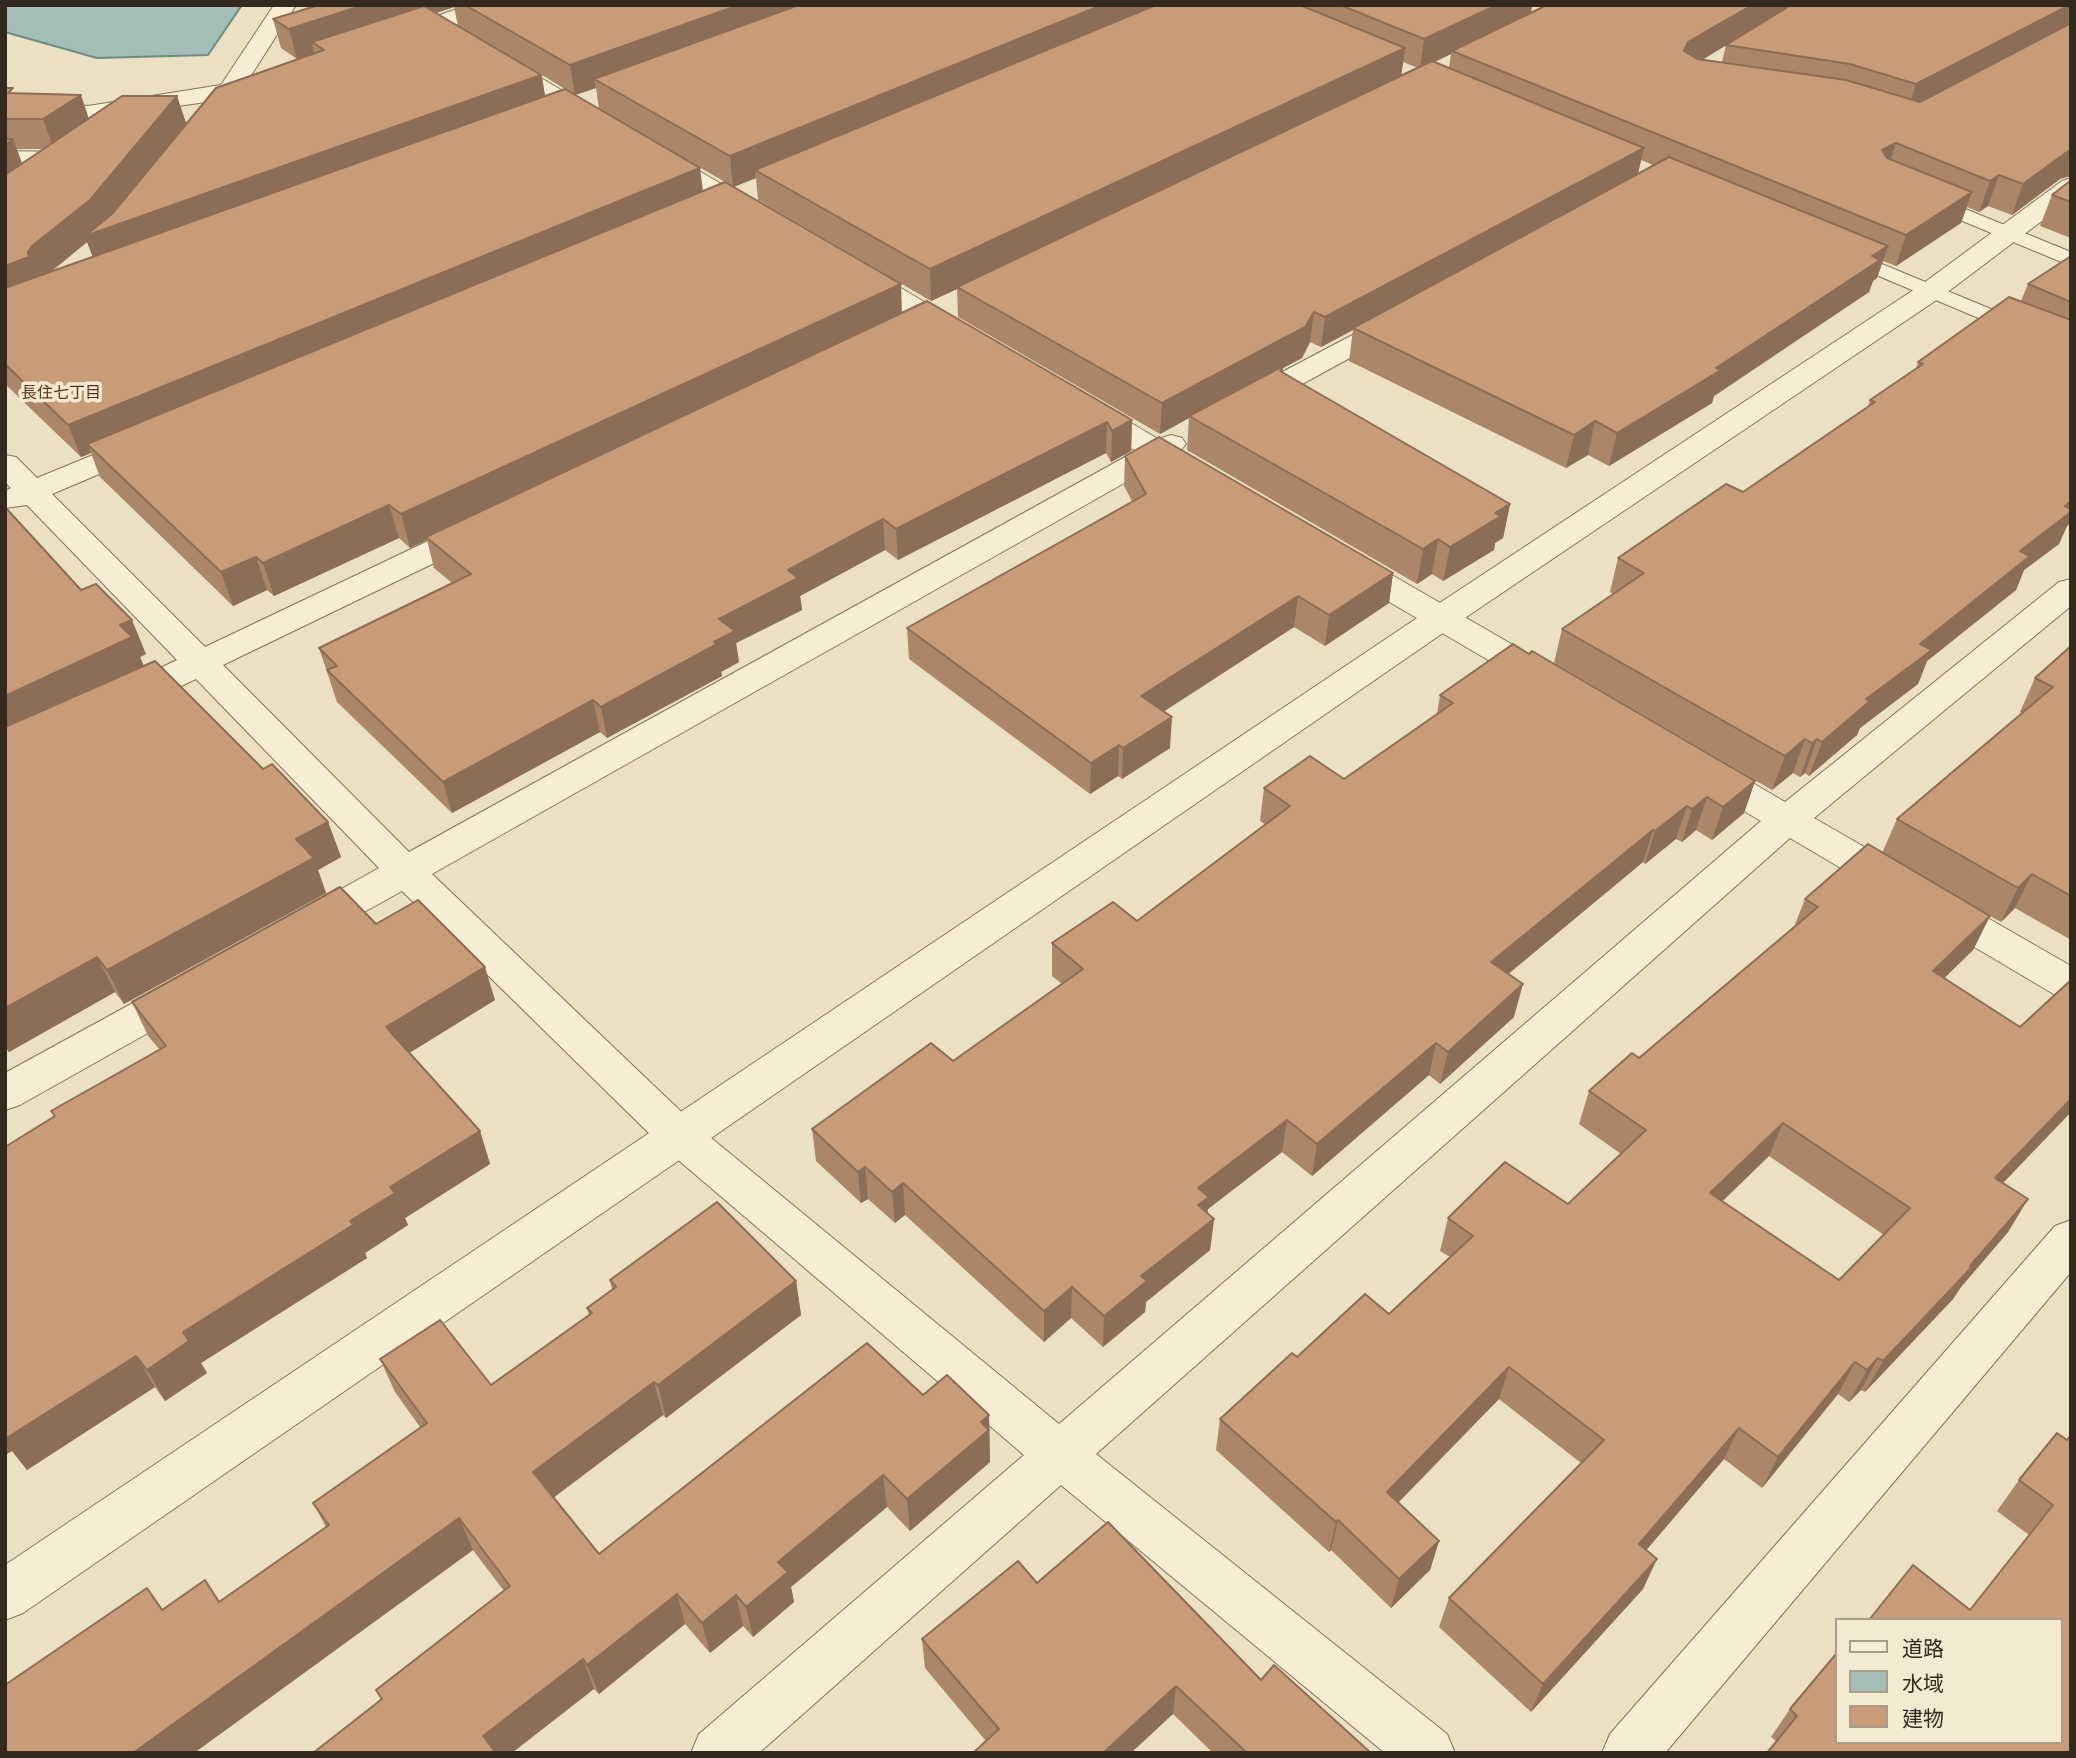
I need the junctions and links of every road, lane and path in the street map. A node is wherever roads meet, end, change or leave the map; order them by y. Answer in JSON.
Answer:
{"nodes":[{"id":1,"x":285,"y":5,"type":"edge"},
{"id":2,"x":492,"y":5,"type":"edge"},
{"id":3,"x":282,"y":74,"type":"edge"},
{"id":4,"x":231,"y":91,"type":"junction"},
{"id":5,"x":5,"y":103,"type":"edge"},
{"id":6,"x":143,"y":104,"type":"junction"},
{"id":7,"x":206,"y":122,"type":"edge"},
{"id":8,"x":78,"y":148,"type":"junction"},
{"id":9,"x":5,"y":159,"type":"edge"},
{"id":10,"x":28,"y":183,"type":"edge"},
{"id":11,"x":1909,"y":192,"type":"edge"},
{"id":12,"x":2064,"y":198,"type":"edge"},
{"id":13,"x":776,"y":227,"type":"edge"},
{"id":14,"x":2006,"y":234,"type":"junction"},
{"id":15,"x":1819,"y":244,"type":"edge"},
{"id":16,"x":2071,"y":260,"type":"edge"},
{"id":17,"x":835,"y":262,"type":"edge"},
{"id":18,"x":1931,"y":291,"type":"junction"},
{"id":19,"x":1427,"y":304,"type":"edge"},
{"id":20,"x":977,"y":345,"type":"edge"},
{"id":21,"x":2071,"y":350,"type":"edge"},
{"id":22,"x":1062,"y":395,"type":"edge"},
{"id":23,"x":171,"y":433,"type":"edge"},
{"id":24,"x":1158,"y":451,"type":"junction"},
{"id":25,"x":14,"y":486,"type":"edge"},
{"id":26,"x":1217,"y":486,"type":"edge"},
{"id":27,"x":502,"y":518,"type":"edge"},
{"id":28,"x":1323,"y":549,"type":"edge"},
{"id":29,"x":2071,"y":589,"type":"edge"},
{"id":30,"x":1441,"y":618,"type":"junction"},
{"id":31,"x":201,"y":661,"type":"junction"},
{"id":32,"x":1572,"y":695,"type":"edge"},
{"id":33,"x":103,"y":709,"type":"edge"},
{"id":34,"x":1680,"y":757,"type":"edge"},
{"id":35,"x":1787,"y":820,"type":"junction"},
{"id":36,"x":405,"y":871,"type":"junction"},
{"id":37,"x":284,"y":938,"type":"edge"},
{"id":38,"x":211,"y":978,"type":"edge"},
{"id":39,"x":2071,"y":985,"type":"edge"},
{"id":40,"x":5,"y":1093,"type":"edge"},
{"id":41,"x":678,"y":1135,"type":"junction"},
{"id":42,"x":2071,"y":1239,"type":"edge"},
{"id":43,"x":1059,"y":1454,"type":"junction"},
{"id":44,"x":5,"y":1595,"type":"edge"},
{"id":45,"x":718,"y":1753,"type":"edge"},
{"id":46,"x":1428,"y":1753,"type":"edge"},
{"id":47,"x":1629,"y":1753,"type":"edge"}],
"edges":[{"from":1,"to":4,"type":"street"},
{"from":2,"to":13,"type":"street"},
{"from":3,"to":4,"type":"street"},
{"from":4,"to":6,"type":"street"},
{"from":4,"to":7,"type":"street"},
{"from":5,"to":6,"type":"street"},
{"from":6,"to":8,"type":"street"},
{"from":8,"to":9,"type":"street"},
{"from":8,"to":10,"type":"street"},
{"from":11,"to":14,"type":"lane"},
{"from":12,"to":14,"type":"street"},
{"from":14,"to":16,"type":"lane"},
{"from":14,"to":18,"type":"street"},
{"from":15,"to":18,"type":"lane"},
{"from":17,"to":20,"type":"street"},
{"from":18,"to":21,"type":"lane"},
{"from":18,"to":30,"type":"street"},
{"from":19,"to":24,"type":"street"},
{"from":22,"to":24,"type":"street"},
{"from":23,"to":25,"type":"street"},
{"from":24,"to":26,"type":"street"},
{"from":24,"to":36,"type":"street"},
{"from":25,"to":31,"type":"street"},
{"from":27,"to":31,"type":"street"},
{"from":28,"to":30,"type":"street"},
{"from":29,"to":35,"type":"street"},
{"from":30,"to":32,"type":"street"},
{"from":30,"to":41,"type":"street"},
{"from":31,"to":33,"type":"street"},
{"from":31,"to":36,"type":"street"},
{"from":34,"to":35,"type":"street"},
{"from":35,"to":39,"type":"street"},
{"from":35,"to":43,"type":"street"},
{"from":36,"to":37,"type":"street"},
{"from":36,"to":41,"type":"street"},
{"from":38,"to":40,"type":"street"},
{"from":41,"to":43,"type":"street"},
{"from":41,"to":44,"type":"street"},
{"from":42,"to":47,"type":"street"},
{"from":43,"to":45,"type":"street"},
{"from":43,"to":46,"type":"street"}]}
